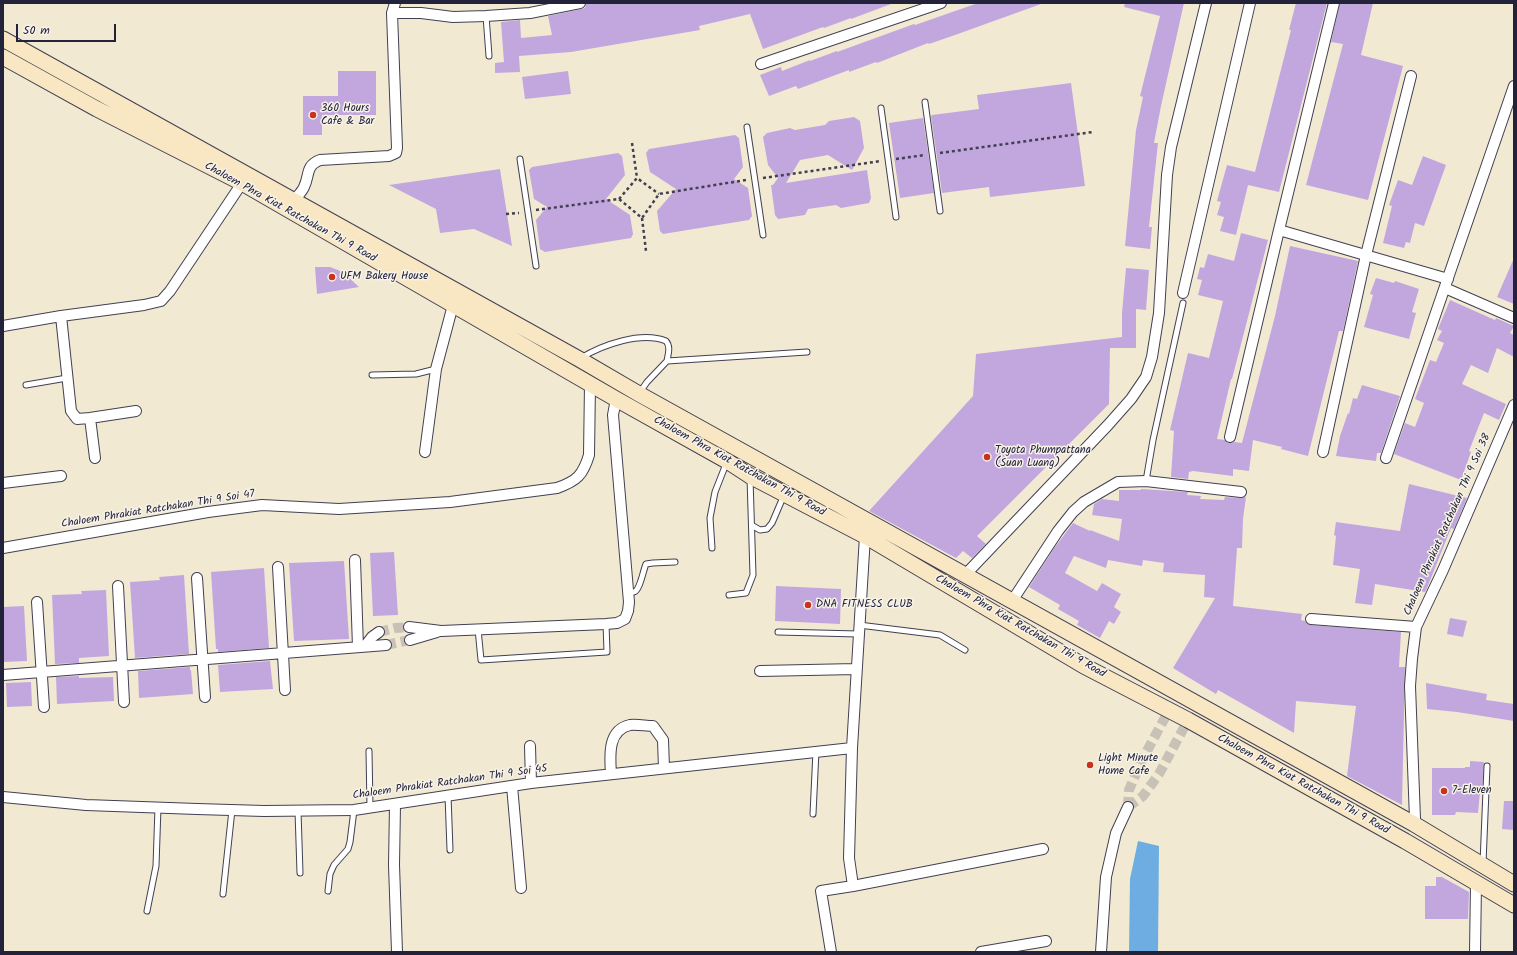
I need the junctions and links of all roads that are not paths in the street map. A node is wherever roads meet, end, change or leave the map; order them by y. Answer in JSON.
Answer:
{"nodes":[{"id":1,"x":580,"y":3,"type":"edge"},
{"id":2,"x":941,"y":3,"type":"edge"},
{"id":3,"x":1206,"y":3,"type":"edge"},
{"id":4,"x":1250,"y":3,"type":"edge"},
{"id":5,"x":1334,"y":3,"type":"edge"},
{"id":6,"x":394,"y":8,"type":"edge"},
{"id":7,"x":486,"y":16,"type":"junction"},
{"id":8,"x":3,"y":39,"type":"edge"},
{"id":9,"x":489,"y":56,"type":"dead end"},
{"id":10,"x":3,"y":57,"type":"edge"},
{"id":11,"x":761,"y":64,"type":"dead end"},
{"id":12,"x":1411,"y":76,"type":"dead end"},
{"id":13,"x":1514,"y":86,"type":"edge"},
{"id":14,"x":925,"y":102,"type":"dead end"},
{"id":15,"x":881,"y":108,"type":"dead end"},
{"id":16,"x":747,"y":127,"type":"dead end"},
{"id":17,"x":520,"y":158,"type":"dead end"},
{"id":18,"x":242,"y":183,"type":"junction"},
{"id":19,"x":294,"y":201,"type":"junction"},
{"id":20,"x":940,"y":212,"type":"dead end"},
{"id":21,"x":896,"y":217,"type":"dead end"},
{"id":22,"x":1278,"y":230,"type":"junction"},
{"id":23,"x":763,"y":235,"type":"dead end"},
{"id":24,"x":1366,"y":255,"type":"junction"},
{"id":25,"x":536,"y":266,"type":"dead end"},
{"id":26,"x":1447,"y":284,"type":"junction"},
{"id":27,"x":1183,"y":298,"type":"joint"},
{"id":28,"x":453,"y":305,"type":"junction"},
{"id":29,"x":61,"y":316,"type":"junction"},
{"id":30,"x":1514,"y":318,"type":"edge"},
{"id":31,"x":3,"y":326,"type":"edge"},
{"id":32,"x":807,"y":352,"type":"dead end"},
{"id":33,"x":579,"y":359,"type":"junction"},
{"id":34,"x":667,"y":361,"type":"junction"},
{"id":35,"x":436,"y":369,"type":"junction"},
{"id":36,"x":372,"y":375,"type":"dead end"},
{"id":37,"x":67,"y":378,"type":"junction"},
{"id":38,"x":590,"y":384,"type":"junction"},
{"id":39,"x":26,"y":385,"type":"dead end"},
{"id":40,"x":639,"y":394,"type":"junction"},
{"id":41,"x":616,"y":399,"type":"junction"},
{"id":42,"x":1513,"y":408,"type":"edge"},
{"id":43,"x":136,"y":411,"type":"dead end"},
{"id":44,"x":90,"y":418,"type":"junction"},
{"id":45,"x":1230,"y":437,"type":"dead end"},
{"id":46,"x":424,"y":452,"type":"dead end"},
{"id":47,"x":1323,"y":452,"type":"dead end"},
{"id":48,"x":95,"y":458,"type":"dead end"},
{"id":49,"x":1386,"y":458,"type":"dead end"},
{"id":50,"x":727,"y":461,"type":"junction"},
{"id":51,"x":61,"y":476,"type":"dead end"},
{"id":52,"x":750,"y":476,"type":"junction"},
{"id":53,"x":1146,"y":481,"type":"junction"},
{"id":54,"x":3,"y":483,"type":"edge"},
{"id":55,"x":1240,"y":492,"type":"dead end"},
{"id":56,"x":785,"y":494,"type":"junction"},
{"id":57,"x":753,"y":526,"type":"junction"},
{"id":58,"x":865,"y":536,"type":"junction"},
{"id":59,"x":3,"y":548,"type":"edge"},
{"id":60,"x":712,"y":548,"type":"dead end"},
{"id":61,"x":355,"y":560,"type":"dead end"},
{"id":62,"x":675,"y":562,"type":"dead end"},
{"id":63,"x":278,"y":567,"type":"dead end"},
{"id":64,"x":965,"y":575,"type":"junction"},
{"id":65,"x":197,"y":578,"type":"dead end"},
{"id":66,"x":118,"y":586,"type":"dead end"},
{"id":67,"x":627,"y":592,"type":"junction"},
{"id":68,"x":730,"y":595,"type":"dead end"},
{"id":69,"x":1012,"y":600,"type":"junction"},
{"id":70,"x":37,"y":602,"type":"dead end"},
{"id":71,"x":1310,"y":619,"type":"dead end"},
{"id":72,"x":606,"y":624,"type":"junction"},
{"id":73,"x":409,"y":627,"type":"tunnel mouth"},
{"id":74,"x":1416,"y":627,"type":"junction"},
{"id":75,"x":859,"y":629,"type":"junction"},
{"id":76,"x":478,"y":630,"type":"junction"},
{"id":77,"x":441,"y":631,"type":"junction"},
{"id":78,"x":379,"y":632,"type":"tunnel mouth"},
{"id":79,"x":778,"y":632,"type":"dead end"},
{"id":80,"x":410,"y":640,"type":"tunnel mouth"},
{"id":81,"x":386,"y":645,"type":"tunnel mouth"},
{"id":82,"x":362,"y":647,"type":"junction"},
{"id":83,"x":965,"y":650,"type":"dead end"},
{"id":84,"x":284,"y":653,"type":"junction"},
{"id":85,"x":202,"y":659,"type":"junction"},
{"id":86,"x":123,"y":666,"type":"junction"},
{"id":87,"x":856,"y":669,"type":"junction"},
{"id":88,"x":760,"y":671,"type":"dead end"},
{"id":89,"x":42,"y":672,"type":"junction"},
{"id":90,"x":3,"y":675,"type":"edge"},
{"id":91,"x":285,"y":690,"type":"dead end"},
{"id":92,"x":205,"y":697,"type":"dead end"},
{"id":93,"x":124,"y":702,"type":"dead end"},
{"id":94,"x":44,"y":707,"type":"dead end"},
{"id":95,"x":530,"y":746,"type":"dead end"},
{"id":96,"x":852,"y":748,"type":"junction"},
{"id":97,"x":369,"y":751,"type":"dead end"},
{"id":98,"x":816,"y":751,"type":"junction"},
{"id":99,"x":1487,"y":766,"type":"dead end"},
{"id":100,"x":664,"y":768,"type":"junction"},
{"id":101,"x":611,"y":774,"type":"junction"},
{"id":102,"x":531,"y":783,"type":"junction"},
{"id":103,"x":512,"y":786,"type":"junction"},
{"id":104,"x":448,"y":795,"type":"junction"},
{"id":105,"x":3,"y":797,"type":"edge"},
{"id":106,"x":395,"y":805,"type":"junction"},
{"id":107,"x":158,"y":807,"type":"junction"},
{"id":108,"x":370,"y":807,"type":"junction"},
{"id":109,"x":1128,"y":807,"type":"dead end"},
{"id":110,"x":232,"y":810,"type":"junction"},
{"id":111,"x":298,"y":810,"type":"junction"},
{"id":112,"x":354,"y":810,"type":"junction"},
{"id":113,"x":812,"y":814,"type":"dead end"},
{"id":114,"x":1414,"y":824,"type":"junction"},
{"id":115,"x":1405,"y":841,"type":"junction"},
{"id":116,"x":1043,"y":849,"type":"dead end"},
{"id":117,"x":450,"y":850,"type":"dead end"},
{"id":118,"x":1483,"y":865,"type":"junction"},
{"id":119,"x":300,"y":873,"type":"dead end"},
{"id":120,"x":1476,"y":884,"type":"junction"},
{"id":121,"x":1514,"y":884,"type":"edge"},
{"id":122,"x":853,"y":886,"type":"junction"},
{"id":123,"x":521,"y":888,"type":"dead end"},
{"id":124,"x":328,"y":891,"type":"dead end"},
{"id":125,"x":223,"y":894,"type":"dead end"},
{"id":126,"x":1514,"y":905,"type":"edge"},
{"id":127,"x":148,"y":911,"type":"dead end"},
{"id":128,"x":1046,"y":941,"type":"dead end"},
{"id":129,"x":397,"y":952,"type":"edge"},
{"id":130,"x":831,"y":952,"type":"edge"},
{"id":131,"x":981,"y":952,"type":"edge"},
{"id":132,"x":1101,"y":952,"type":"edge"},
{"id":133,"x":1476,"y":952,"type":"edge"}],
"edges":[{"from":1,"to":7,"type":"street"},
{"from":2,"to":11,"type":"street"},
{"from":3,"to":64,"type":"street"},
{"from":4,"to":27,"type":"street"},
{"from":5,"to":22,"type":"street"},
{"from":6,"to":7,"type":"street"},
{"from":6,"to":19,"type":"street"},
{"from":7,"to":9,"type":"lane"},
{"from":8,"to":19,"type":"main road","name":"Chaloem Phra Kiat Ratchakan Thi 9 Road"},
{"from":10,"to":18,"type":"main road","name":"Chaloem Phra Kiat Ratchakan Thi 9 Road"},
{"from":12,"to":24,"type":"street"},
{"from":13,"to":26,"type":"street"},
{"from":14,"to":20,"type":"lane"},
{"from":15,"to":21,"type":"lane"},
{"from":16,"to":23,"type":"lane"},
{"from":17,"to":25,"type":"lane"},
{"from":18,"to":28,"type":"main road","name":"Chaloem Phra Kiat Ratchakan Thi 9 Road"},
{"from":18,"to":29,"type":"street"},
{"from":19,"to":33,"type":"main road","name":"Chaloem Phra Kiat Ratchakan Thi 9 Road"},
{"from":22,"to":24,"type":"street"},
{"from":22,"to":45,"type":"street"},
{"from":24,"to":26,"type":"street"},
{"from":24,"to":47,"type":"street"},
{"from":26,"to":30,"type":"street"},
{"from":26,"to":49,"type":"street"},
{"from":27,"to":53,"type":"lane"},
{"from":28,"to":35,"type":"street"},
{"from":28,"to":38,"type":"main road","name":"Chaloem Phra Kiat Ratchakan Thi 9 Road"},
{"from":29,"to":31,"type":"street"},
{"from":29,"to":37,"type":"street"},
{"from":32,"to":34,"type":"lane"},
{"from":33,"to":34,"type":"lane"},
{"from":33,"to":40,"type":"main road","name":"Chaloem Phra Kiat Ratchakan Thi 9 Road"},
{"from":34,"to":40,"type":"lane"},
{"from":35,"to":36,"type":"lane"},
{"from":35,"to":46,"type":"street"},
{"from":37,"to":39,"type":"lane"},
{"from":37,"to":44,"type":"street"},
{"from":38,"to":41,"type":"main road","name":"Chaloem Phra Kiat Ratchakan Thi 9 Road"},
{"from":38,"to":59,"type":"street","name":"Chaloem Phrakiat Ratchakan Thi 9 Soi 47"},
{"from":40,"to":64,"type":"main road","name":"Chaloem Phra Kiat Ratchakan Thi 9 Road"},
{"from":41,"to":50,"type":"main road","name":"Chaloem Phra Kiat Ratchakan Thi 9 Road"},
{"from":41,"to":67,"type":"street"},
{"from":42,"to":74,"type":"street","name":"Chaloem Phrakiat Ratchakan Thi 9 Soi 38"},
{"from":43,"to":44,"type":"street"},
{"from":44,"to":48,"type":"street"},
{"from":50,"to":52,"type":"main road","name":"Chaloem Phra Kiat Ratchakan Thi 9 Road"},
{"from":50,"to":60,"type":"lane"},
{"from":51,"to":54,"type":"street"},
{"from":52,"to":56,"type":"main road","name":"Chaloem Phra Kiat Ratchakan Thi 9 Road"},
{"from":52,"to":57,"type":"lane"},
{"from":53,"to":55,"type":"street"},
{"from":53,"to":69,"type":"street"},
{"from":56,"to":57,"type":"lane"},
{"from":56,"to":58,"type":"main road","name":"Chaloem Phra Kiat Ratchakan Thi 9 Road"},
{"from":57,"to":68,"type":"lane"},
{"from":58,"to":75,"type":"street"},
{"from":58,"to":115,"type":"main road","name":"Chaloem Phra Kiat Ratchakan Thi 9 Road"},
{"from":61,"to":82,"type":"street"},
{"from":62,"to":67,"type":"lane"},
{"from":63,"to":84,"type":"street"},
{"from":64,"to":69,"type":"main road","name":"Chaloem Phra Kiat Ratchakan Thi 9 Road"},
{"from":65,"to":85,"type":"street"},
{"from":66,"to":86,"type":"street"},
{"from":67,"to":72,"type":"street"},
{"from":69,"to":114,"type":"main road","name":"Chaloem Phra Kiat Ratchakan Thi 9 Road"},
{"from":70,"to":89,"type":"street"},
{"from":71,"to":74,"type":"street"},
{"from":72,"to":76,"type":"street"},
{"from":72,"to":76,"type":"lane"},
{"from":73,"to":77,"type":"street"},
{"from":74,"to":114,"type":"street","name":"Chaloem Phrakiat Ratchakan Thi 9 Soi 38"},
{"from":75,"to":79,"type":"lane"},
{"from":75,"to":83,"type":"lane"},
{"from":75,"to":87,"type":"street"},
{"from":76,"to":77,"type":"street"},
{"from":77,"to":80,"type":"street"},
{"from":78,"to":82,"type":"street"},
{"from":81,"to":82,"type":"street"},
{"from":82,"to":84,"type":"street"},
{"from":84,"to":85,"type":"street"},
{"from":84,"to":91,"type":"street"},
{"from":85,"to":86,"type":"street"},
{"from":85,"to":92,"type":"street"},
{"from":86,"to":89,"type":"street"},
{"from":86,"to":93,"type":"street"},
{"from":87,"to":88,"type":"street"},
{"from":87,"to":96,"type":"street"},
{"from":89,"to":90,"type":"street"},
{"from":89,"to":94,"type":"street"},
{"from":95,"to":102,"type":"street"},
{"from":96,"to":98,"type":"street","name":"Chaloem Phrakiat Ratchakan Thi 9 Soi 45"},
{"from":96,"to":122,"type":"street"},
{"from":97,"to":108,"type":"lane"},
{"from":98,"to":100,"type":"street","name":"Chaloem Phrakiat Ratchakan Thi 9 Soi 45"},
{"from":98,"to":113,"type":"lane"},
{"from":99,"to":118,"type":"lane"},
{"from":100,"to":101,"type":"street","name":"Chaloem Phrakiat Ratchakan Thi 9 Soi 45"},
{"from":100,"to":101,"type":"street"},
{"from":101,"to":102,"type":"street","name":"Chaloem Phrakiat Ratchakan Thi 9 Soi 45"},
{"from":102,"to":103,"type":"street","name":"Chaloem Phrakiat Ratchakan Thi 9 Soi 45"},
{"from":103,"to":104,"type":"street","name":"Chaloem Phrakiat Ratchakan Thi 9 Soi 45"},
{"from":103,"to":123,"type":"street"},
{"from":104,"to":106,"type":"street","name":"Chaloem Phrakiat Ratchakan Thi 9 Soi 45"},
{"from":104,"to":117,"type":"lane"},
{"from":105,"to":107,"type":"street","name":"Chaloem Phrakiat Ratchakan Thi 9 Soi 45"},
{"from":106,"to":108,"type":"street","name":"Chaloem Phrakiat Ratchakan Thi 9 Soi 45"},
{"from":106,"to":129,"type":"street"},
{"from":107,"to":110,"type":"street","name":"Chaloem Phrakiat Ratchakan Thi 9 Soi 45"},
{"from":107,"to":127,"type":"lane"},
{"from":108,"to":112,"type":"street","name":"Chaloem Phrakiat Ratchakan Thi 9 Soi 45"},
{"from":109,"to":132,"type":"street"},
{"from":110,"to":111,"type":"street","name":"Chaloem Phrakiat Ratchakan Thi 9 Soi 45"},
{"from":110,"to":125,"type":"lane"},
{"from":111,"to":112,"type":"street","name":"Chaloem Phrakiat Ratchakan Thi 9 Soi 45"},
{"from":111,"to":119,"type":"lane"},
{"from":112,"to":124,"type":"lane"},
{"from":114,"to":115,"type":"main road"},
{"from":114,"to":118,"type":"main road","name":"Chaloem Phra Kiat Ratchakan Thi 9 Road"},
{"from":115,"to":120,"type":"main road","name":"Chaloem Phra Kiat Ratchakan Thi 9 Road"},
{"from":116,"to":122,"type":"street"},
{"from":118,"to":120,"type":"main road"},
{"from":118,"to":121,"type":"main road","name":"Chaloem Phra Kiat Ratchakan Thi 9 Road"},
{"from":120,"to":126,"type":"main road","name":"Chaloem Phra Kiat Ratchakan Thi 9 Road"},
{"from":120,"to":133,"type":"street"},
{"from":122,"to":130,"type":"street"},
{"from":128,"to":131,"type":"street"}]}
